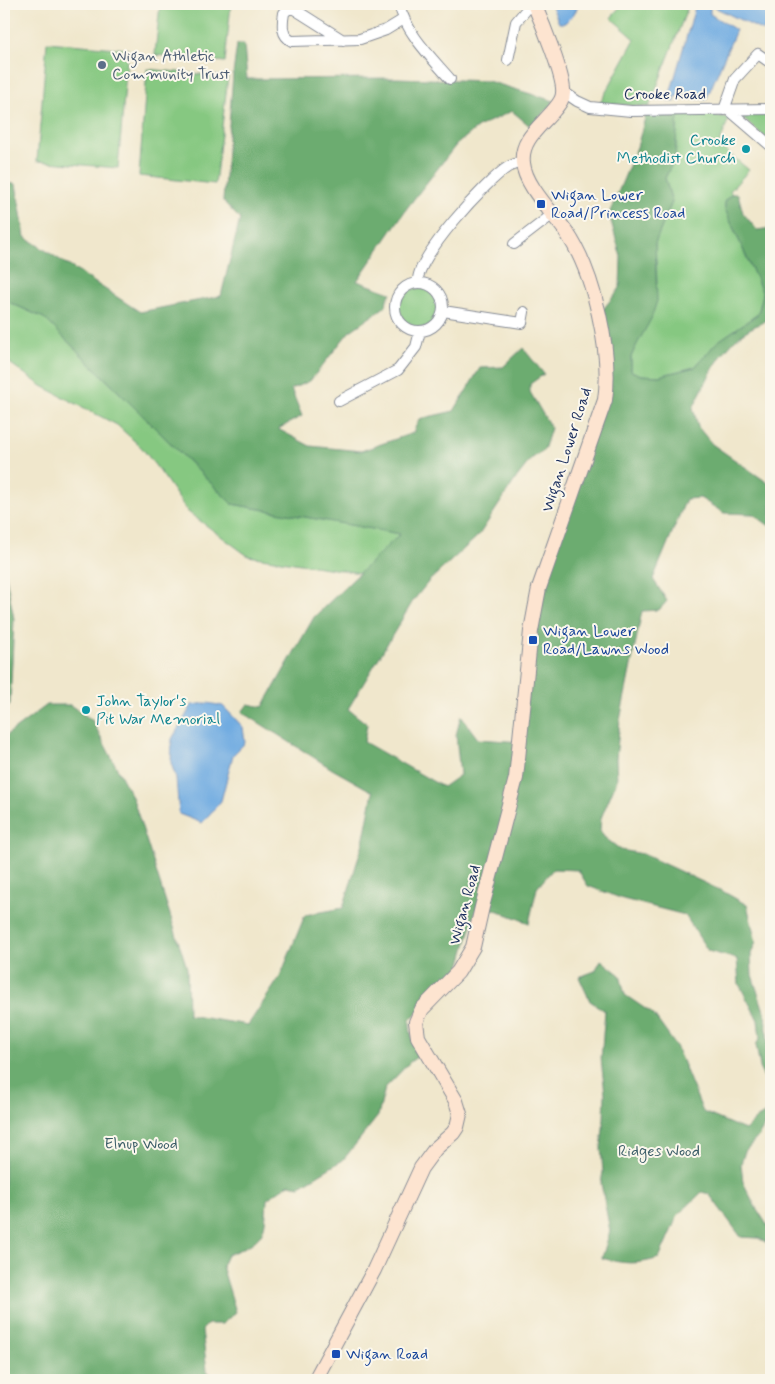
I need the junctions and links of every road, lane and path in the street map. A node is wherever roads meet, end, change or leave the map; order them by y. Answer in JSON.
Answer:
{"nodes":[{"id":1,"x":399,"y":4,"type":"edge"},
{"id":2,"x":532,"y":4,"type":"edge"},
{"id":3,"x":404,"y":19,"type":"junction"},
{"id":4,"x":343,"y":40,"type":"junction"},
{"id":5,"x":508,"y":60,"type":"dead end"},
{"id":6,"x":771,"y":63,"type":"edge"},
{"id":7,"x":450,"y":78,"type":"dead end"},
{"id":8,"x":564,"y":92,"type":"junction"},
{"id":9,"x":771,"y":109,"type":"edge"},
{"id":10,"x":726,"y":110,"type":"junction"},
{"id":11,"x":771,"y":146,"type":"edge"},
{"id":12,"x":522,"y":162,"type":"junction"},
{"id":13,"x":553,"y":214,"type":"junction"},
{"id":14,"x":514,"y":244,"type":"dead end"},
{"id":15,"x":418,"y":282,"type":"junction"},
{"id":16,"x":443,"y":310,"type":"junction"},
{"id":17,"x":524,"y":312,"type":"dead end"},
{"id":18,"x":420,"y":331,"type":"junction"},
{"id":19,"x":339,"y":401,"type":"dead end"},
{"id":20,"x":519,"y":762,"type":"joint"},
{"id":21,"x":316,"y":1380,"type":"edge"}],
"edges":[{"from":1,"to":3,"type":"street"},
{"from":2,"to":5,"type":"street"},
{"from":2,"to":8,"type":"main road"},
{"from":3,"to":4,"type":"street"},
{"from":3,"to":7,"type":"street"},
{"from":4,"to":4,"type":"street"},
{"from":6,"to":10,"type":"street"},
{"from":8,"to":10,"type":"street","name":"Crooke Road"},
{"from":8,"to":12,"type":"main road"},
{"from":9,"to":10,"type":"street","name":"Crooke Road"},
{"from":10,"to":11,"type":"street"},
{"from":12,"to":13,"type":"main road","name":"Wigan Lower Road"},
{"from":12,"to":15,"type":"street"},
{"from":13,"to":14,"type":"street"},
{"from":13,"to":20,"type":"main road","name":"Wigan Lower Road"},
{"from":15,"to":16,"type":"street"},
{"from":15,"to":18,"type":"street"},
{"from":16,"to":17,"type":"street"},
{"from":16,"to":18,"type":"street"},
{"from":18,"to":19,"type":"street"},
{"from":20,"to":21,"type":"main road","name":"Wigan Road"}]}
